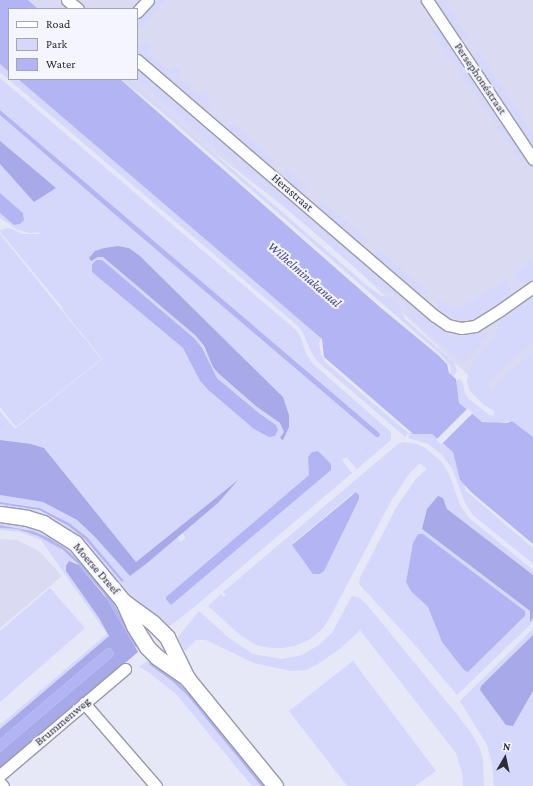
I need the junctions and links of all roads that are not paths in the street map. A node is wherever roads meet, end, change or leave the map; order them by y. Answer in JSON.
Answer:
{"nodes":[{"id":1,"x":67,"y":0,"type":"edge"},
{"id":2,"x":148,"y":0,"type":"edge"},
{"id":3,"x":427,"y":0,"type":"edge"},
{"id":4,"x":77,"y":8,"type":"edge"},
{"id":5,"x":138,"y":11,"type":"edge"},
{"id":6,"x":138,"y":61,"type":"edge"},
{"id":7,"x":533,"y":159,"type":"edge"},
{"id":8,"x":533,"y":287,"type":"edge"},
{"id":9,"x":0,"y":514,"type":"edge"},
{"id":10,"x":123,"y":601,"type":"junction"},
{"id":11,"x":125,"y":669,"type":"dead end"},
{"id":12,"x":188,"y":678,"type":"junction"},
{"id":13,"x":84,"y":704,"type":"junction"},
{"id":14,"x":0,"y":775,"type":"edge"},
{"id":15,"x":0,"y":783,"type":"edge"},
{"id":16,"x":3,"y":786,"type":"edge"},
{"id":17,"x":156,"y":786,"type":"edge"},
{"id":18,"x":274,"y":786,"type":"edge"}],
"edges":[{"from":1,"to":4,"type":"street"},
{"from":2,"to":5,"type":"street"},
{"from":3,"to":7,"type":"street","name":"Persephonéstraat"},
{"from":6,"to":8,"type":"street","name":"Herastraat"},
{"from":9,"to":10,"type":"street","name":"Moerse Dreef"},
{"from":10,"to":12,"type":"street","name":"Moerse Dreef"},
{"from":10,"to":12,"type":"street","name":"Moerse Dreef"},
{"from":11,"to":13,"type":"street","name":"Brummenweg"},
{"from":12,"to":18,"type":"street","name":"Moerse Dreef"},
{"from":13,"to":14,"type":"street","name":"Brummenweg"},
{"from":13,"to":17,"type":"street"},
{"from":15,"to":16,"type":"street"}]}
